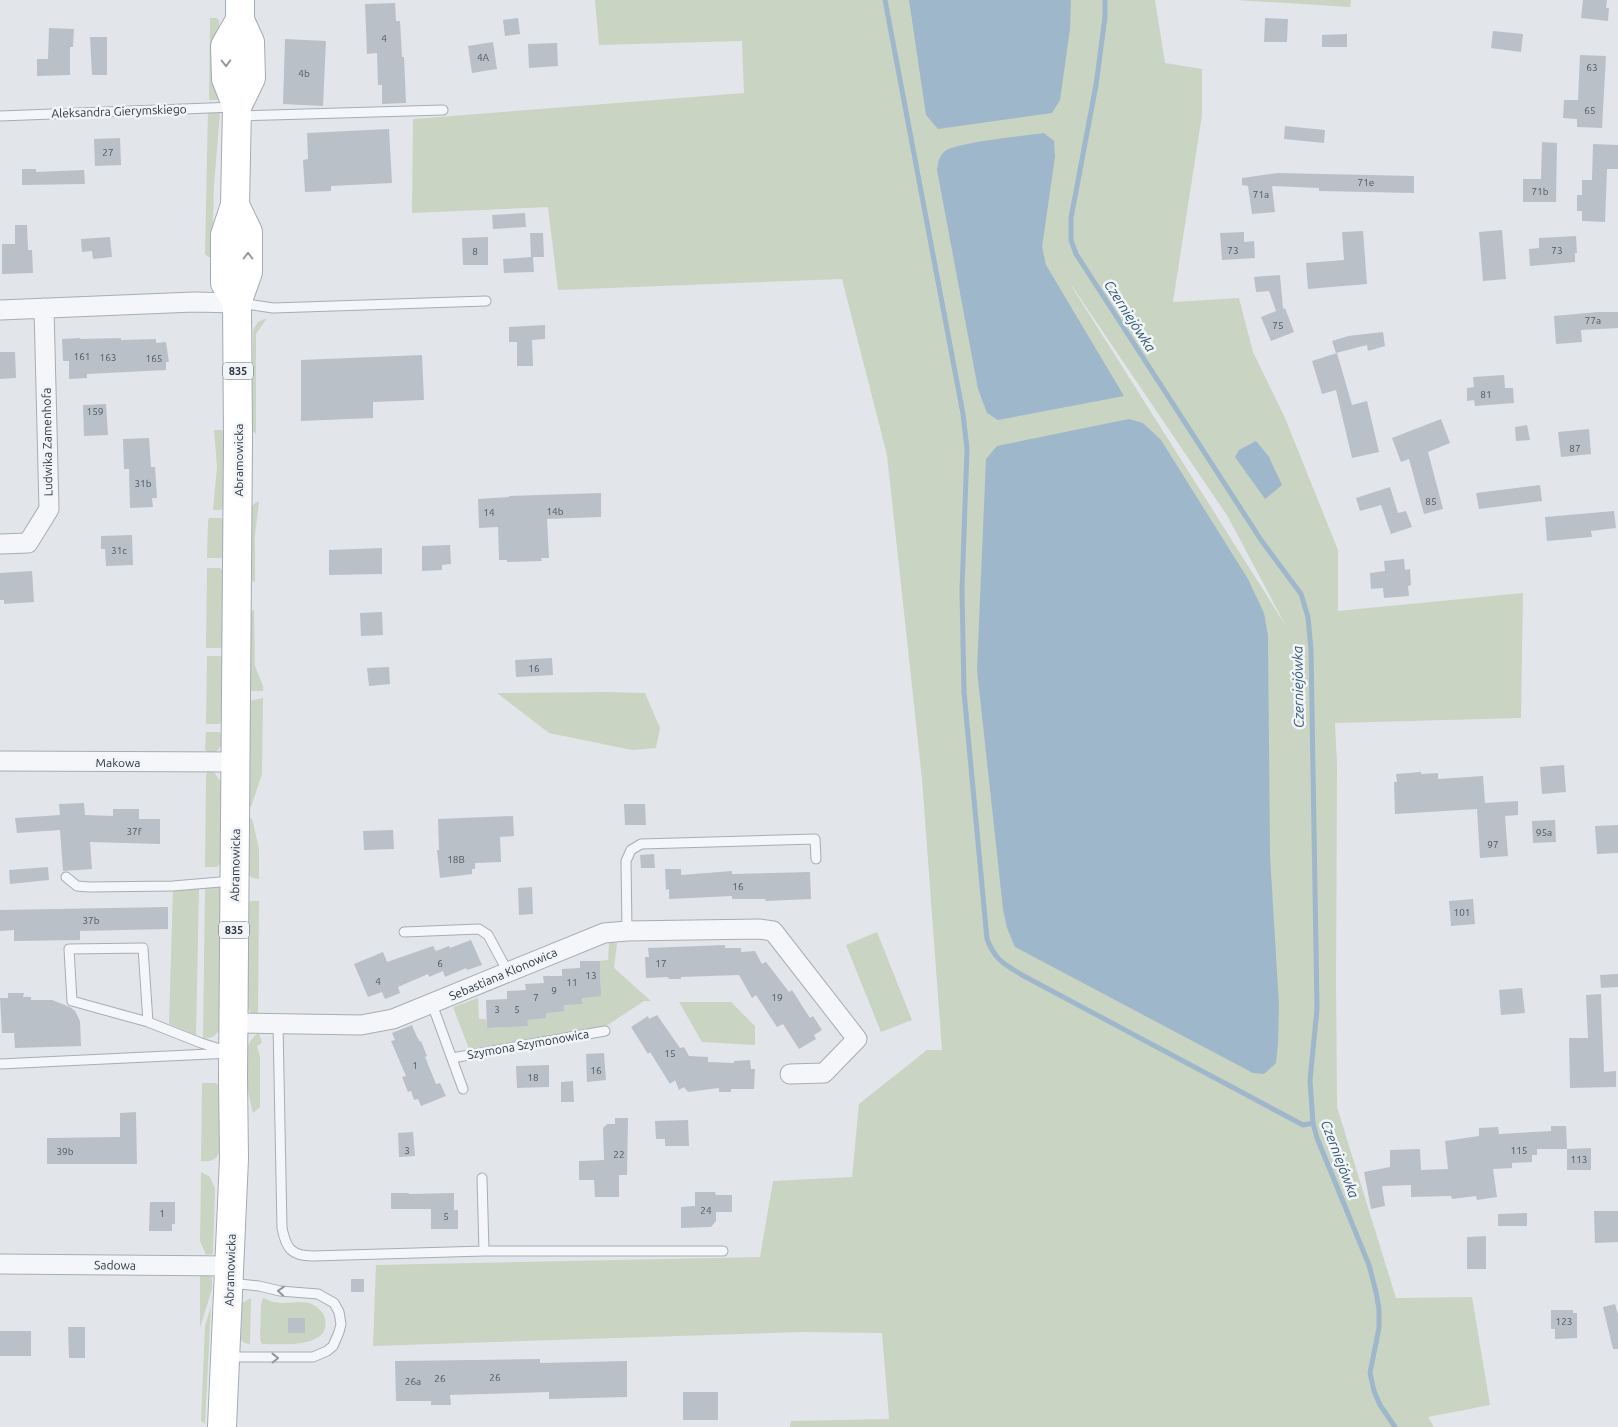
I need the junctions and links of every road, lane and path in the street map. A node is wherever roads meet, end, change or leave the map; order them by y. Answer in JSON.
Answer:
{"nodes":[{"id":1,"x":240,"y":10,"type":"edge"},
{"id":2,"x":443,"y":110,"type":"dead end"},
{"id":3,"x":237,"y":112,"type":"junction"},
{"id":4,"x":0,"y":116,"type":"edge"},
{"id":5,"x":486,"y":301,"type":"dead end"},
{"id":6,"x":237,"y":303,"type":"junction"},
{"id":7,"x":44,"y":308,"type":"junction"},
{"id":8,"x":0,"y":310,"type":"edge"},
{"id":9,"x":0,"y":544,"type":"edge"},
{"id":10,"x":0,"y":761,"type":"edge"},
{"id":11,"x":236,"y":762,"type":"junction"},
{"id":12,"x":816,"y":859,"type":"dead end"},
{"id":13,"x":66,"y":877,"type":"dead end"},
{"id":14,"x":235,"y":881,"type":"junction"},
{"id":15,"x":627,"y":931,"type":"junction"},
{"id":16,"x":404,"y":932,"type":"dead end"},
{"id":17,"x":508,"y":972,"type":"junction"},
{"id":18,"x":432,"y":1004,"type":"junction"},
{"id":19,"x":148,"y":1022,"type":"junction"},
{"id":20,"x":234,"y":1023,"type":"junction"},
{"id":21,"x":278,"y":1024,"type":"junction"},
{"id":22,"x":605,"y":1031,"type":"dead end"},
{"id":23,"x":233,"y":1053,"type":"junction"},
{"id":24,"x":452,"y":1058,"type":"junction"},
{"id":25,"x":0,"y":1064,"type":"edge"},
{"id":26,"x":790,"y":1074,"type":"dead end"},
{"id":27,"x":463,"y":1089,"type":"dead end"},
{"id":28,"x":482,"y":1178,"type":"dead end"},
{"id":29,"x":484,"y":1251,"type":"junction"},
{"id":30,"x":723,"y":1251,"type":"dead end"},
{"id":31,"x":0,"y":1264,"type":"edge"},
{"id":32,"x":230,"y":1274,"type":"junction"},
{"id":33,"x":226,"y":1357,"type":"junction"},
{"id":34,"x":222,"y":1427,"type":"edge"}],
"edges":[{"from":1,"to":3,"type":"main road","name":"Abramowicka","number":"835"},
{"from":2,"to":3,"type":"lane","name":"Aleksandra Gierymskiego"},
{"from":3,"to":4,"type":"lane","name":"Aleksandra Gierymskiego"},
{"from":3,"to":6,"type":"main road","name":"Abramowicka","number":"835"},
{"from":5,"to":6,"type":"lane"},
{"from":6,"to":7,"type":"street"},
{"from":6,"to":11,"type":"main road","name":"Abramowicka","number":"835"},
{"from":7,"to":8,"type":"street"},
{"from":7,"to":9,"type":"street","name":"Ludwika Zamenhofa"},
{"from":10,"to":11,"type":"street","name":"Makowa"},
{"from":11,"to":14,"type":"main road","name":"Abramowicka","number":"835"},
{"from":12,"to":15,"type":"lane"},
{"from":13,"to":14,"type":"lane"},
{"from":14,"to":20,"type":"main road","name":"Abramowicka","number":"835"},
{"from":15,"to":17,"type":"street","name":"Sebastiana Klonowica"},
{"from":15,"to":26,"type":"street","name":"Sebastiana Klonowica"},
{"from":16,"to":17,"type":"lane"},
{"from":17,"to":18,"type":"street","name":"Sebastiana Klonowica"},
{"from":18,"to":21,"type":"street","name":"Sebastiana Klonowica"},
{"from":18,"to":24,"type":"lane","name":"Szymona Szymonowica"},
{"from":19,"to":19,"type":"lane"},
{"from":19,"to":23,"type":"lane"},
{"from":20,"to":21,"type":"street","name":"Sebastiana Klonowica"},
{"from":20,"to":23,"type":"main road","name":"Abramowicka","number":"835"},
{"from":21,"to":29,"type":"lane"},
{"from":22,"to":24,"type":"lane","name":"Szymona Szymonowica"},
{"from":23,"to":25,"type":"lane"},
{"from":23,"to":32,"type":"main road","name":"Abramowicka","number":"835"},
{"from":24,"to":27,"type":"lane","name":"Szymona Szymonowica"},
{"from":28,"to":29,"type":"lane"},
{"from":29,"to":30,"type":"lane"},
{"from":31,"to":32,"type":"street","name":"Sadowa"},
{"from":32,"to":33,"type":"main road","name":"Abramowicka","number":"835"},
{"from":33,"to":32,"type":"lane","one_way":true},
{"from":33,"to":34,"type":"main road","name":"Abramowicka","number":"835"}]}
